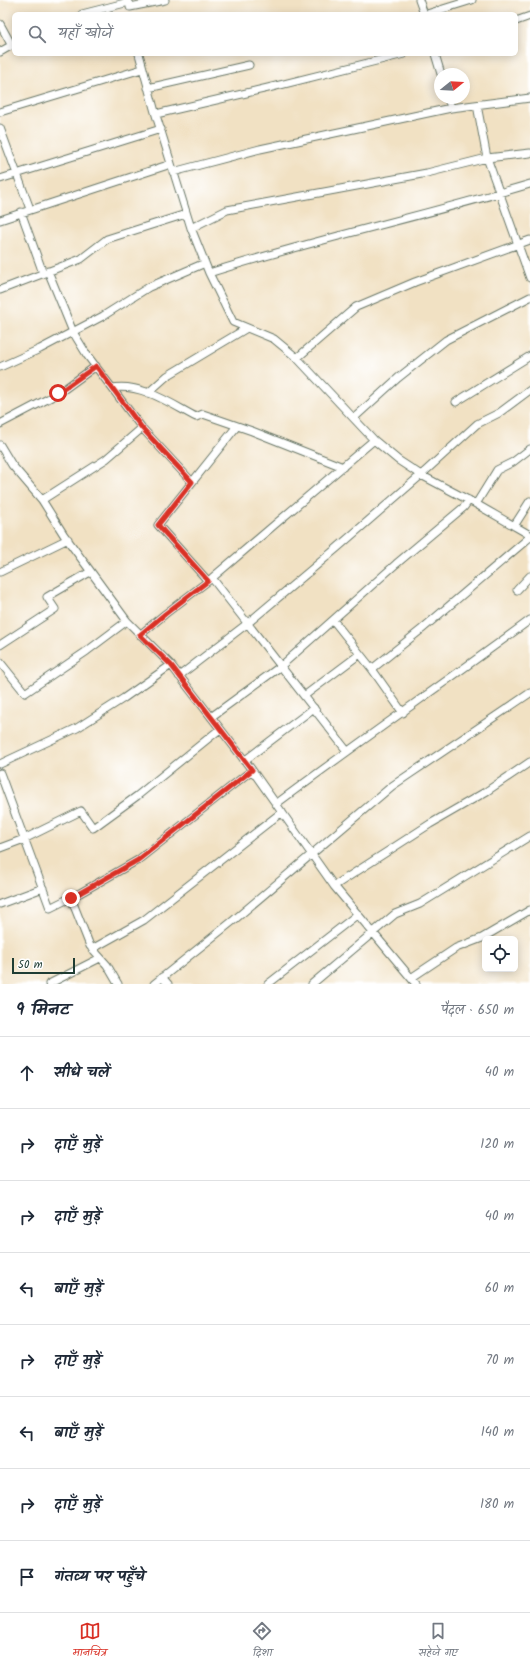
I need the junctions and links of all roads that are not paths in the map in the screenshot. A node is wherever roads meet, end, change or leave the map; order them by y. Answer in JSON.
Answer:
{"nodes":[{"id":1,"x":165,"y":0,"type":"edge"},
{"id":2,"x":420,"y":0,"type":"edge"},
{"id":3,"x":472,"y":0,"type":"edge"},
{"id":4,"x":130,"y":6,"type":"edge"},
{"id":5,"x":94,"y":12,"type":"edge"},
{"id":6,"x":423,"y":12,"type":"edge"},
{"id":7,"x":433,"y":12,"type":"edge"},
{"id":8,"x":530,"y":16,"type":"edge"},
{"id":9,"x":518,"y":20,"type":"edge"},
{"id":10,"x":0,"y":24,"type":"edge"},
{"id":11,"x":12,"y":43,"type":"edge"},
{"id":12,"x":12,"y":46,"type":"edge"},
{"id":13,"x":0,"y":52,"type":"edge"},
{"id":14,"x":139,"y":56,"type":"edge"},
{"id":15,"x":396,"y":56,"type":"edge"},
{"id":16,"x":436,"y":56,"type":"edge"},
{"id":17,"x":250,"y":65,"type":"dead end"},
{"id":18,"x":439,"y":68,"type":"edge"},
{"id":19,"x":142,"y":69,"type":"junction"},
{"id":20,"x":148,"y":88,"type":"junction"},
{"id":21,"x":530,"y":98,"type":"edge"},
{"id":22,"x":450,"y":104,"type":"edge"},
{"id":23,"x":476,"y":105,"type":"junction"},
{"id":24,"x":451,"y":108,"type":"junction"},
{"id":25,"x":0,"y":112,"type":"edge"},
{"id":26,"x":156,"y":114,"type":"junction"},
{"id":27,"x":0,"y":128,"type":"edge"},
{"id":28,"x":161,"y":129,"type":"junction"},
{"id":29,"x":530,"y":153,"type":"edge"},
{"id":30,"x":487,"y":158,"type":"junction"},
{"id":31,"x":172,"y":168,"type":"junction"},
{"id":32,"x":17,"y":173,"type":"junction"},
{"id":33,"x":0,"y":179,"type":"edge"},
{"id":34,"x":530,"y":184,"type":"edge"},
{"id":35,"x":499,"y":193,"type":"junction"},
{"id":36,"x":30,"y":209,"type":"junction"},
{"id":37,"x":21,"y":212,"type":"junction"},
{"id":38,"x":186,"y":214,"type":"junction"},
{"id":39,"x":0,"y":220,"type":"edge"},
{"id":40,"x":191,"y":228,"type":"junction"},
{"id":41,"x":530,"y":240,"type":"edge"},
{"id":42,"x":517,"y":244,"type":"junction"},
{"id":43,"x":205,"y":263,"type":"junction"},
{"id":44,"x":46,"y":272,"type":"junction"},
{"id":45,"x":209,"y":273,"type":"junction"},
{"id":46,"x":530,"y":278,"type":"edge"},
{"id":47,"x":0,"y":290,"type":"edge"},
{"id":48,"x":530,"y":297,"type":"edge"},
{"id":49,"x":247,"y":328,"type":"junction"},
{"id":50,"x":73,"y":332,"type":"junction"},
{"id":51,"x":530,"y":356,"type":"edge"},
{"id":52,"x":298,"y":358,"type":"junction"},
{"id":53,"x":96,"y":366,"type":"junction"},
{"id":54,"x":0,"y":367,"type":"edge"},
{"id":55,"x":112,"y":388,"type":"junction"},
{"id":56,"x":530,"y":390,"type":"edge"},
{"id":57,"x":148,"y":393,"type":"junction"},
{"id":58,"x":456,"y":402,"type":"dead end"},
{"id":59,"x":354,"y":418,"type":"junction"},
{"id":60,"x":0,"y":424,"type":"edge"},
{"id":61,"x":237,"y":426,"type":"junction"},
{"id":62,"x":142,"y":428,"type":"junction"},
{"id":63,"x":374,"y":440,"type":"junction"},
{"id":64,"x":0,"y":445,"type":"edge"},
{"id":65,"x":530,"y":449,"type":"edge"},
{"id":66,"x":343,"y":467,"type":"junction"},
{"id":67,"x":421,"y":475,"type":"junction"},
{"id":68,"x":192,"y":482,"type":"junction"},
{"id":69,"x":42,"y":500,"type":"junction"},
{"id":70,"x":469,"y":500,"type":"junction"},
{"id":71,"x":530,"y":501,"type":"edge"},
{"id":72,"x":476,"y":504,"type":"junction"},
{"id":73,"x":514,"y":526,"type":"junction"},
{"id":74,"x":530,"y":536,"type":"edge"},
{"id":75,"x":68,"y":539,"type":"junction"},
{"id":76,"x":0,"y":572,"type":"edge"},
{"id":77,"x":90,"y":572,"type":"junction"},
{"id":78,"x":530,"y":576,"type":"edge"},
{"id":79,"x":210,"y":579,"type":"junction"},
{"id":80,"x":517,"y":590,"type":"dead end"},
{"id":81,"x":333,"y":620,"type":"junction"},
{"id":82,"x":530,"y":620,"type":"edge"},
{"id":83,"x":127,"y":621,"type":"junction"},
{"id":84,"x":248,"y":623,"type":"junction"},
{"id":85,"x":140,"y":635,"type":"junction"},
{"id":86,"x":0,"y":645,"type":"edge"},
{"id":87,"x":360,"y":654,"type":"junction"},
{"id":88,"x":0,"y":662,"type":"edge"},
{"id":89,"x":171,"y":665,"type":"junction"},
{"id":90,"x":281,"y":666,"type":"junction"},
{"id":91,"x":372,"y":669,"type":"junction"},
{"id":92,"x":180,"y":676,"type":"junction"},
{"id":93,"x":530,"y":693,"type":"edge"},
{"id":94,"x":304,"y":696,"type":"junction"},
{"id":95,"x":314,"y":708,"type":"junction"},
{"id":96,"x":403,"y":713,"type":"junction"},
{"id":97,"x":211,"y":717,"type":"junction"},
{"id":98,"x":220,"y":729,"type":"junction"},
{"id":99,"x":347,"y":751,"type":"junction"},
{"id":100,"x":244,"y":761,"type":"junction"},
{"id":101,"x":530,"y":762,"type":"edge"},
{"id":102,"x":0,"y":764,"type":"edge"},
{"id":103,"x":252,"y":770,"type":"junction"},
{"id":104,"x":0,"y":774,"type":"edge"},
{"id":105,"x":276,"y":804,"type":"junction"},
{"id":106,"x":282,"y":812,"type":"junction"},
{"id":107,"x":530,"y":836,"type":"edge"},
{"id":108,"x":24,"y":839,"type":"junction"},
{"id":109,"x":0,"y":848,"type":"edge"},
{"id":110,"x":312,"y":853,"type":"junction"},
{"id":111,"x":334,"y":886,"type":"junction"},
{"id":112,"x":43,"y":888,"type":"junction"},
{"id":113,"x":71,"y":898,"type":"junction"},
{"id":114,"x":0,"y":904,"type":"edge"},
{"id":115,"x":530,"y":910,"type":"edge"},
{"id":116,"x":358,"y":914,"type":"junction"},
{"id":117,"x":373,"y":932,"type":"junction"},
{"id":118,"x":92,"y":949,"type":"junction"},
{"id":119,"x":100,"y":958,"type":"junction"},
{"id":120,"x":162,"y":977,"type":"junction"},
{"id":121,"x":411,"y":978,"type":"junction"},
{"id":122,"x":49,"y":984,"type":"edge"},
{"id":123,"x":118,"y":984,"type":"edge"},
{"id":124,"x":154,"y":984,"type":"edge"},
{"id":125,"x":168,"y":984,"type":"edge"},
{"id":126,"x":268,"y":984,"type":"edge"},
{"id":127,"x":312,"y":984,"type":"edge"},
{"id":128,"x":416,"y":984,"type":"edge"}],
"edges":[{"from":1,"to":4,"type":"street"},
{"from":2,"to":6,"type":"street"},
{"from":3,"to":7,"type":"street"},
{"from":4,"to":5,"type":"street"},
{"from":8,"to":9,"type":"street"},
{"from":10,"to":11,"type":"street"},
{"from":12,"to":13,"type":"street"},
{"from":14,"to":19,"type":"street"},
{"from":15,"to":26,"type":"street"},
{"from":16,"to":18,"type":"street"},
{"from":17,"to":20,"type":"street"},
{"from":19,"to":20,"type":"street"},
{"from":19,"to":25,"type":"street"},
{"from":20,"to":26,"type":"street"},
{"from":21,"to":23,"type":"street"},
{"from":22,"to":24,"type":"street"},
{"from":23,"to":24,"type":"street"},
{"from":23,"to":30,"type":"street"},
{"from":24,"to":31,"type":"street"},
{"from":26,"to":28,"type":"street"},
{"from":27,"to":32,"type":"street"},
{"from":28,"to":31,"type":"street"},
{"from":28,"to":32,"type":"street"},
{"from":29,"to":30,"type":"street"},
{"from":30,"to":35,"type":"street"},
{"from":30,"to":40,"type":"street"},
{"from":31,"to":36,"type":"street"},
{"from":31,"to":38,"type":"street"},
{"from":32,"to":33,"type":"street"},
{"from":32,"to":36,"type":"street"},
{"from":34,"to":35,"type":"street"},
{"from":35,"to":42,"type":"street"},
{"from":35,"to":45,"type":"street"},
{"from":36,"to":37,"type":"street"},
{"from":37,"to":39,"type":"street"},
{"from":37,"to":44,"type":"street"},
{"from":38,"to":40,"type":"street"},
{"from":38,"to":44,"type":"street"},
{"from":40,"to":43,"type":"street"},
{"from":41,"to":42,"type":"street"},
{"from":42,"to":46,"type":"street"},
{"from":42,"to":52,"type":"street"},
{"from":43,"to":45,"type":"street"},
{"from":43,"to":50,"type":"street"},
{"from":44,"to":47,"type":"street"},
{"from":44,"to":50,"type":"street"},
{"from":45,"to":49,"type":"street"},
{"from":48,"to":59,"type":"street"},
{"from":49,"to":52,"type":"street"},
{"from":49,"to":57,"type":"street"},
{"from":50,"to":53,"type":"street"},
{"from":50,"to":54,"type":"street"},
{"from":51,"to":58,"type":"street"},
{"from":52,"to":59,"type":"street"},
{"from":53,"to":55,"type":"street"},
{"from":53,"to":60,"type":"street"},
{"from":55,"to":57,"type":"street"},
{"from":55,"to":62,"type":"street"},
{"from":56,"to":67,"type":"street"},
{"from":57,"to":61,"type":"street"},
{"from":59,"to":63,"type":"street"},
{"from":61,"to":66,"type":"street"},
{"from":61,"to":68,"type":"street"},
{"from":62,"to":68,"type":"street"},
{"from":62,"to":69,"type":"street"},
{"from":63,"to":66,"type":"street"},
{"from":63,"to":67,"type":"street"},
{"from":64,"to":69,"type":"street"},
{"from":65,"to":72,"type":"street"},
{"from":66,"to":79,"type":"street"},
{"from":67,"to":70,"type":"street"},
{"from":67,"to":84,"type":"street"},
{"from":68,"to":79,"type":"street"},
{"from":69,"to":75,"type":"street"},
{"from":70,"to":72,"type":"street"},
{"from":70,"to":81,"type":"street"},
{"from":71,"to":73,"type":"street"},
{"from":72,"to":73,"type":"street"},
{"from":73,"to":74,"type":"street"},
{"from":74,"to":91,"type":"street"},
{"from":75,"to":76,"type":"street"},
{"from":75,"to":77,"type":"street"},
{"from":77,"to":83,"type":"street"},
{"from":77,"to":86,"type":"street"},
{"from":78,"to":80,"type":"street"},
{"from":79,"to":84,"type":"street"},
{"from":79,"to":85,"type":"street"},
{"from":81,"to":87,"type":"street"},
{"from":81,"to":90,"type":"street"},
{"from":82,"to":96,"type":"street"},
{"from":83,"to":85,"type":"street"},
{"from":83,"to":88,"type":"street"},
{"from":84,"to":90,"type":"street"},
{"from":84,"to":92,"type":"street"},
{"from":85,"to":89,"type":"street"},
{"from":87,"to":91,"type":"street"},
{"from":87,"to":94,"type":"street"},
{"from":89,"to":92,"type":"street"},
{"from":89,"to":102,"type":"street"},
{"from":90,"to":94,"type":"street"},
{"from":90,"to":97,"type":"street"},
{"from":91,"to":96,"type":"street"},
{"from":92,"to":97,"type":"street"},
{"from":93,"to":110,"type":"street"},
{"from":94,"to":95,"type":"street"},
{"from":95,"to":99,"type":"street"},
{"from":95,"to":100,"type":"street"},
{"from":96,"to":99,"type":"street"},
{"from":97,"to":98,"type":"street"},
{"from":98,"to":100,"type":"street"},
{"from":98,"to":108,"type":"street"},
{"from":99,"to":105,"type":"street"},
{"from":100,"to":103,"type":"street"},
{"from":101,"to":111,"type":"street"},
{"from":103,"to":105,"type":"street"},
{"from":103,"to":113,"type":"street"},
{"from":104,"to":108,"type":"street"},
{"from":105,"to":106,"type":"street"},
{"from":106,"to":110,"type":"street"},
{"from":106,"to":118,"type":"street"},
{"from":107,"to":117,"type":"street"},
{"from":108,"to":109,"type":"street"},
{"from":108,"to":112,"type":"street"},
{"from":110,"to":111,"type":"street"},
{"from":110,"to":120,"type":"street"},
{"from":111,"to":116,"type":"street"},
{"from":112,"to":113,"type":"street"},
{"from":112,"to":114,"type":"street"},
{"from":113,"to":118,"type":"street"},
{"from":115,"to":121,"type":"street"},
{"from":116,"to":117,"type":"street"},
{"from":116,"to":126,"type":"street"},
{"from":117,"to":121,"type":"street"},
{"from":117,"to":127,"type":"street"},
{"from":118,"to":119,"type":"street"},
{"from":119,"to":122,"type":"street"},
{"from":119,"to":123,"type":"street"},
{"from":120,"to":124,"type":"street"},
{"from":120,"to":125,"type":"street"},
{"from":121,"to":128,"type":"street"}]}
